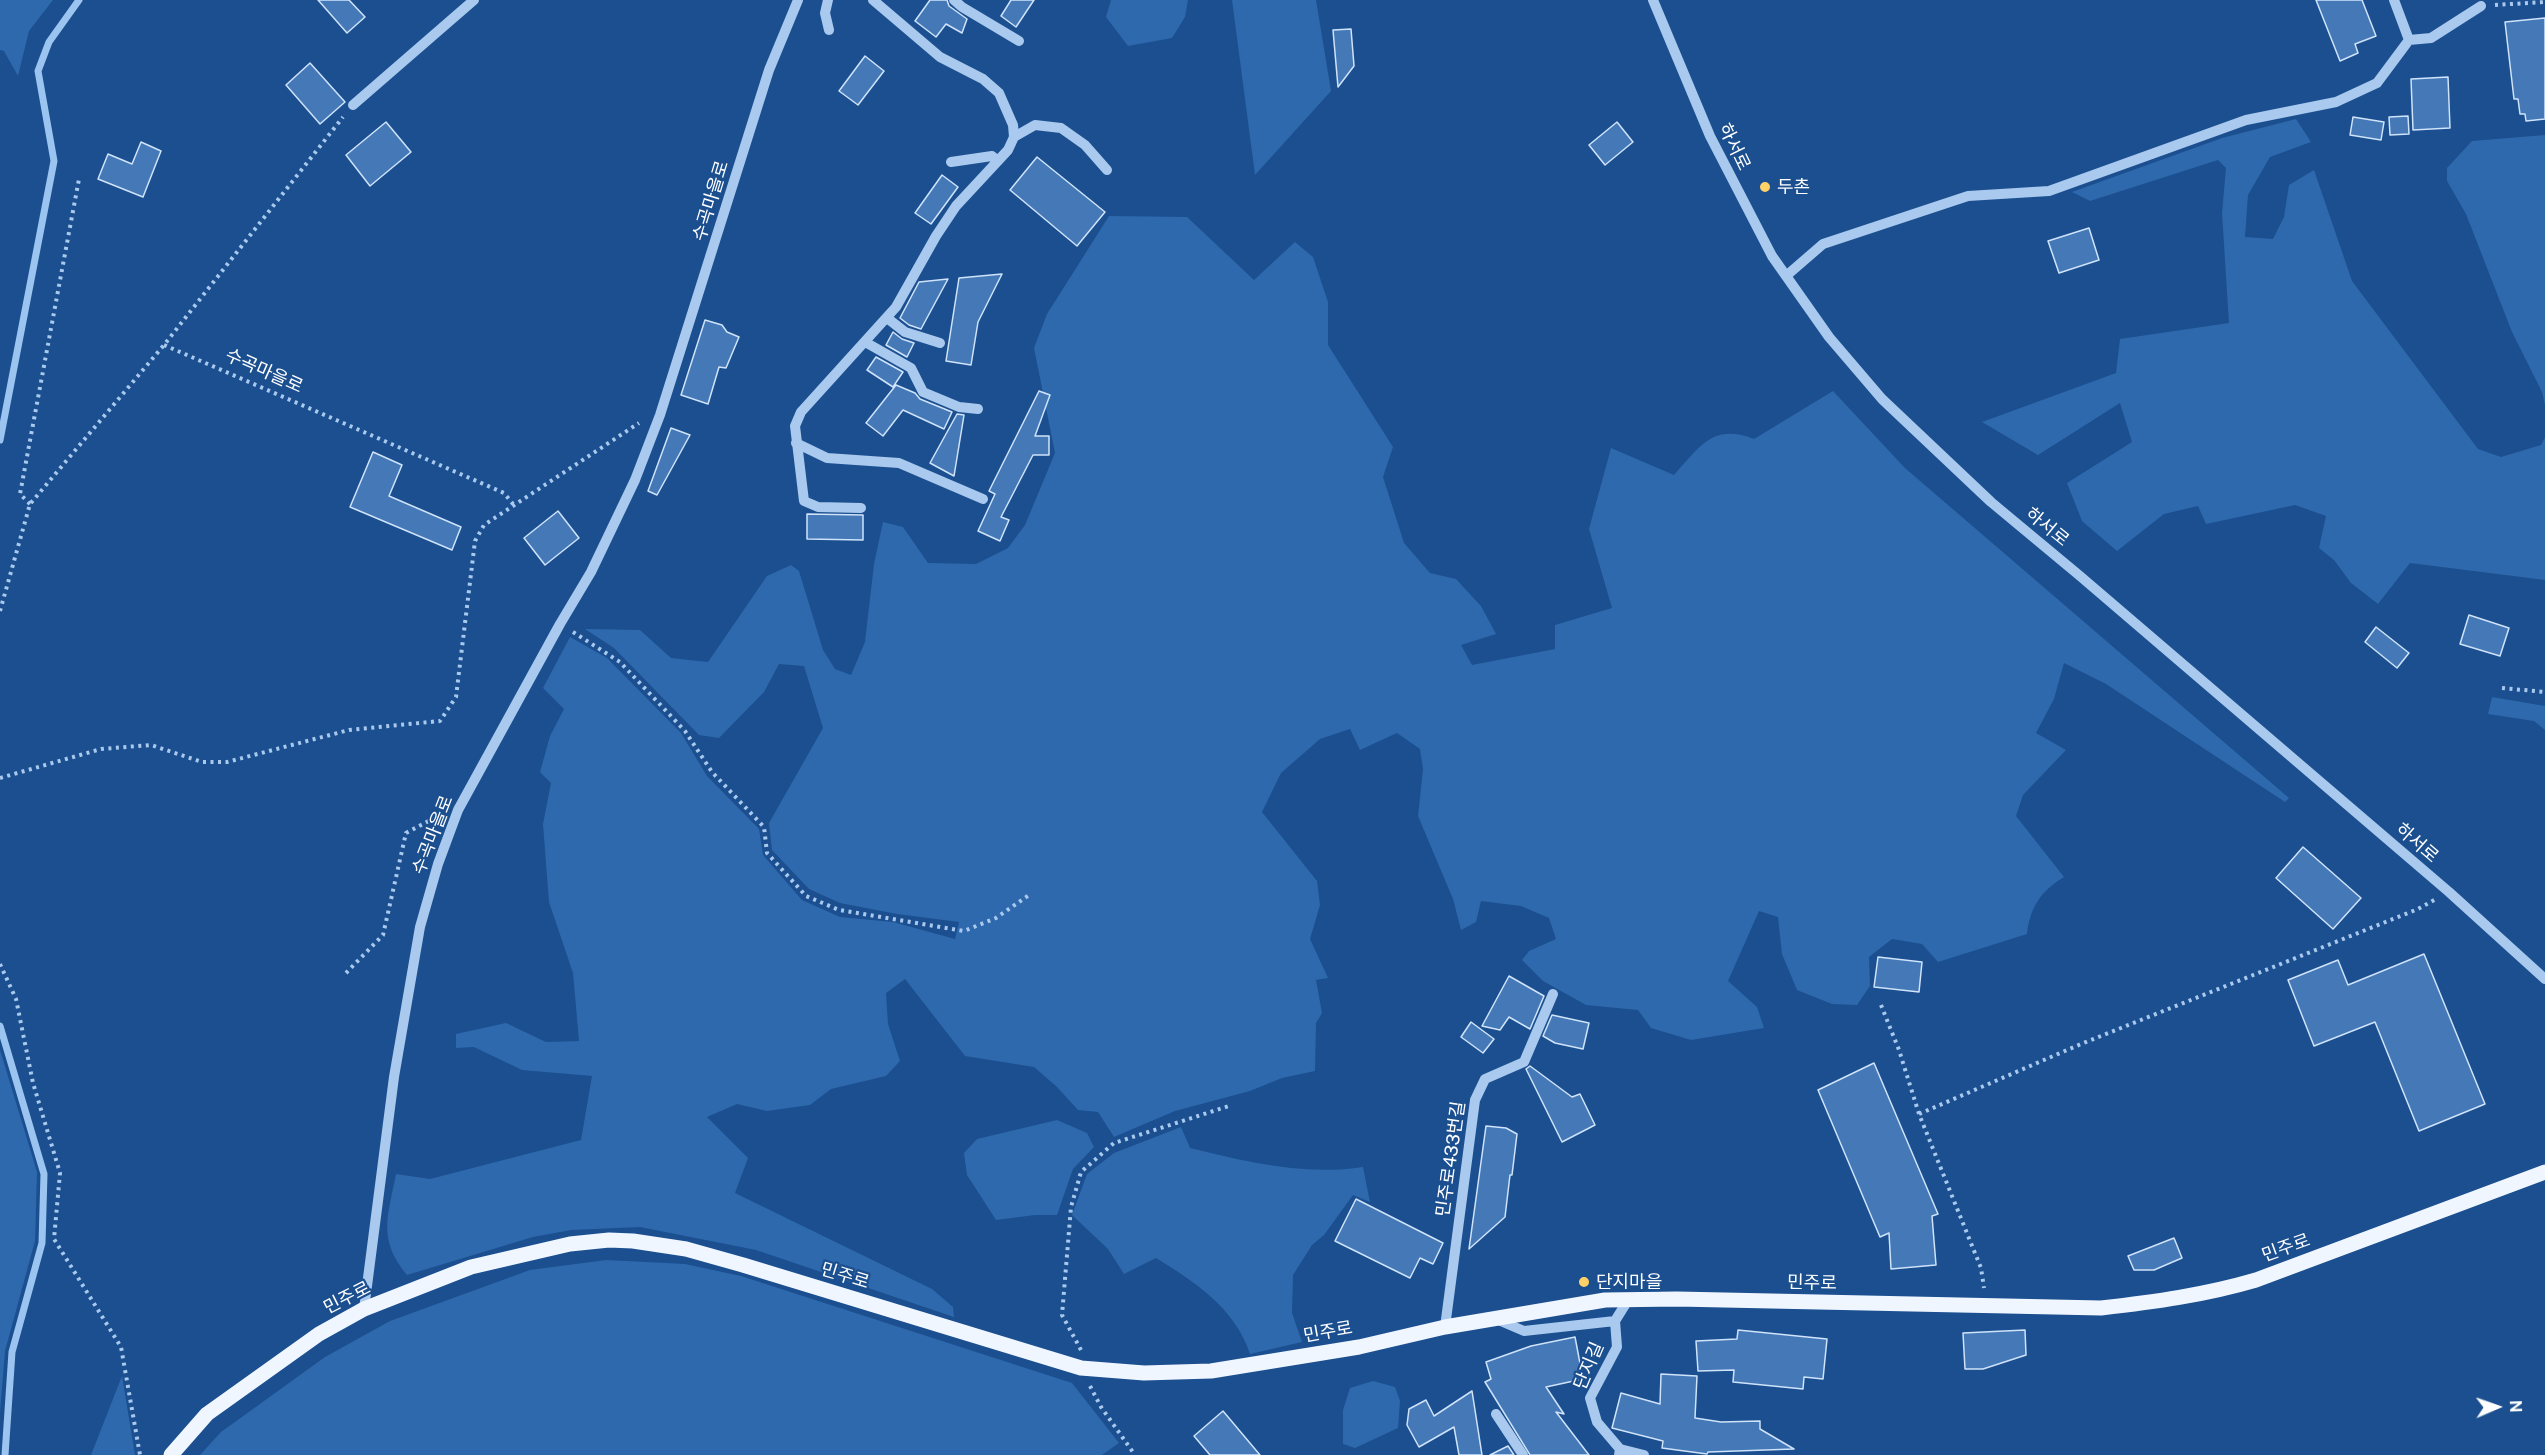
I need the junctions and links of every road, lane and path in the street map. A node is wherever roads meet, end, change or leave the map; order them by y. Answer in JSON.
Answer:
{"nodes":[{"id":1,"x":474,"y":0,"type":"edge"},
{"id":2,"x":798,"y":0,"type":"edge"},
{"id":3,"x":828,"y":0,"type":"edge"},
{"id":4,"x":873,"y":0,"type":"edge"},
{"id":5,"x":954,"y":0,"type":"edge"},
{"id":6,"x":1653,"y":0,"type":"edge"},
{"id":7,"x":2394,"y":0,"type":"edge"},
{"id":8,"x":2545,"y":2,"type":"edge"},
{"id":9,"x":2481,"y":6,"type":"joint"},
{"id":10,"x":829,"y":30,"type":"dead end"},
{"id":11,"x":2409,"y":40,"type":"junction"},
{"id":12,"x":1019,"y":41,"type":"dead end"},
{"id":13,"x":353,"y":105,"type":"joint"},
{"id":14,"x":1014,"y":137,"type":"junction"},
{"id":15,"x":998,"y":161,"type":"junction"},
{"id":16,"x":951,"y":162,"type":"dead end"},
{"id":17,"x":1107,"y":170,"type":"dead end"},
{"id":18,"x":79,"y":179,"type":"dead end"},
{"id":19,"x":1786,"y":276,"type":"junction"},
{"id":20,"x":886,"y":318,"type":"junction"},
{"id":21,"x":865,"y":342,"type":"junction"},
{"id":22,"x":940,"y":343,"type":"dead end"},
{"id":23,"x":164,"y":345,"type":"junction"},
{"id":24,"x":978,"y":409,"type":"dead end"},
{"id":25,"x":660,"y":415,"type":"junction"},
{"id":26,"x":796,"y":443,"type":"junction"},
{"id":27,"x":983,"y":499,"type":"dead end"},
{"id":28,"x":30,"y":504,"type":"junction"},
{"id":29,"x":513,"y":504,"type":"junction"},
{"id":30,"x":861,"y":508,"type":"dead end"},
{"id":31,"x":0,"y":611,"type":"edge"},
{"id":32,"x":560,"y":624,"type":"junction"},
{"id":33,"x":2502,"y":688,"type":"dead end"},
{"id":34,"x":2545,"y":692,"type":"edge"},
{"id":35,"x":0,"y":777,"type":"edge"},
{"id":36,"x":458,"y":810,"type":"junction"},
{"id":37,"x":2449,"y":892,"type":"junction"},
{"id":38,"x":1029,"y":895,"type":"dead end"},
{"id":39,"x":0,"y":964,"type":"edge"},
{"id":40,"x":346,"y":973,"type":"dead end"},
{"id":41,"x":2545,"y":979,"type":"edge"},
{"id":42,"x":1553,"y":994,"type":"dead end"},
{"id":43,"x":1881,"y":1005,"type":"dead end"},
{"id":44,"x":1229,"y":1106,"type":"dead end"},
{"id":45,"x":1919,"y":1114,"type":"junction"},
{"id":46,"x":2545,"y":1172,"type":"edge"},
{"id":47,"x":1628,"y":1300,"type":"junction"},
{"id":48,"x":1987,"y":1307,"type":"junction"},
{"id":49,"x":364,"y":1309,"type":"junction"},
{"id":50,"x":1495,"y":1318,"type":"junction"},
{"id":51,"x":1615,"y":1321,"type":"junction"},
{"id":52,"x":1444,"y":1327,"type":"junction"},
{"id":53,"x":1081,"y":1368,"type":"junction"},
{"id":54,"x":1496,"y":1414,"type":"dead end"},
{"id":55,"x":1620,"y":1452,"type":"edge"},
{"id":56,"x":140,"y":1455,"type":"edge"},
{"id":57,"x":171,"y":1455,"type":"edge"},
{"id":58,"x":1136,"y":1455,"type":"edge"},
{"id":59,"x":1523,"y":1455,"type":"edge"},
{"id":60,"x":1644,"y":1455,"type":"edge"}],
"edges":[{"from":1,"to":13,"type":"street"},
{"from":2,"to":25,"type":"street","name":"수곡마을로"},
{"from":3,"to":10,"type":"street"},
{"from":4,"to":14,"type":"street"},
{"from":5,"to":12,"type":"street"},
{"from":6,"to":19,"type":"street","name":"하서로"},
{"from":7,"to":11,"type":"street"},
{"from":8,"to":9,"type":"path"},
{"from":9,"to":11,"type":"street"},
{"from":11,"to":19,"type":"street"},
{"from":13,"to":23,"type":"path"},
{"from":14,"to":15,"type":"street"},
{"from":14,"to":17,"type":"street"},
{"from":15,"to":16,"type":"street"},
{"from":15,"to":20,"type":"street"},
{"from":18,"to":28,"type":"path"},
{"from":19,"to":37,"type":"street","name":"하서로"},
{"from":20,"to":21,"type":"street"},
{"from":20,"to":22,"type":"street"},
{"from":21,"to":24,"type":"street"},
{"from":21,"to":26,"type":"street"},
{"from":23,"to":28,"type":"path"},
{"from":23,"to":29,"type":"path","name":"수곡마을로"},
{"from":25,"to":29,"type":"path"},
{"from":25,"to":32,"type":"street","name":"수곡마을로"},
{"from":26,"to":27,"type":"street"},
{"from":26,"to":30,"type":"street"},
{"from":28,"to":31,"type":"path"},
{"from":29,"to":35,"type":"path"},
{"from":32,"to":36,"type":"street","name":"수곡마을로"},
{"from":32,"to":38,"type":"path"},
{"from":33,"to":34,"type":"path"},
{"from":36,"to":40,"type":"path"},
{"from":36,"to":49,"type":"street","name":"수곡마을로"},
{"from":37,"to":41,"type":"street","name":"하서로"},
{"from":37,"to":45,"type":"path"},
{"from":39,"to":56,"type":"path"},
{"from":42,"to":52,"type":"street","name":"민주로433번길"},
{"from":43,"to":45,"type":"path"},
{"from":44,"to":53,"type":"path"},
{"from":45,"to":48,"type":"path"},
{"from":46,"to":48,"type":"main road","name":"민주로"},
{"from":47,"to":48,"type":"main road","name":"민주로"},
{"from":47,"to":50,"type":"main road","name":"민주로"},
{"from":47,"to":51,"type":"street","name":"단지길"},
{"from":49,"to":53,"type":"main road","name":"민주로"},
{"from":49,"to":57,"type":"main road","name":"민주로"},
{"from":50,"to":51,"type":"street","name":"단지길"},
{"from":50,"to":52,"type":"main road","name":"민주로"},
{"from":51,"to":55,"type":"street","name":"단지길"},
{"from":52,"to":53,"type":"main road","name":"민주로"},
{"from":53,"to":58,"type":"path"},
{"from":54,"to":59,"type":"street"},
{"from":55,"to":60,"type":"street","name":"단지길"}]}
